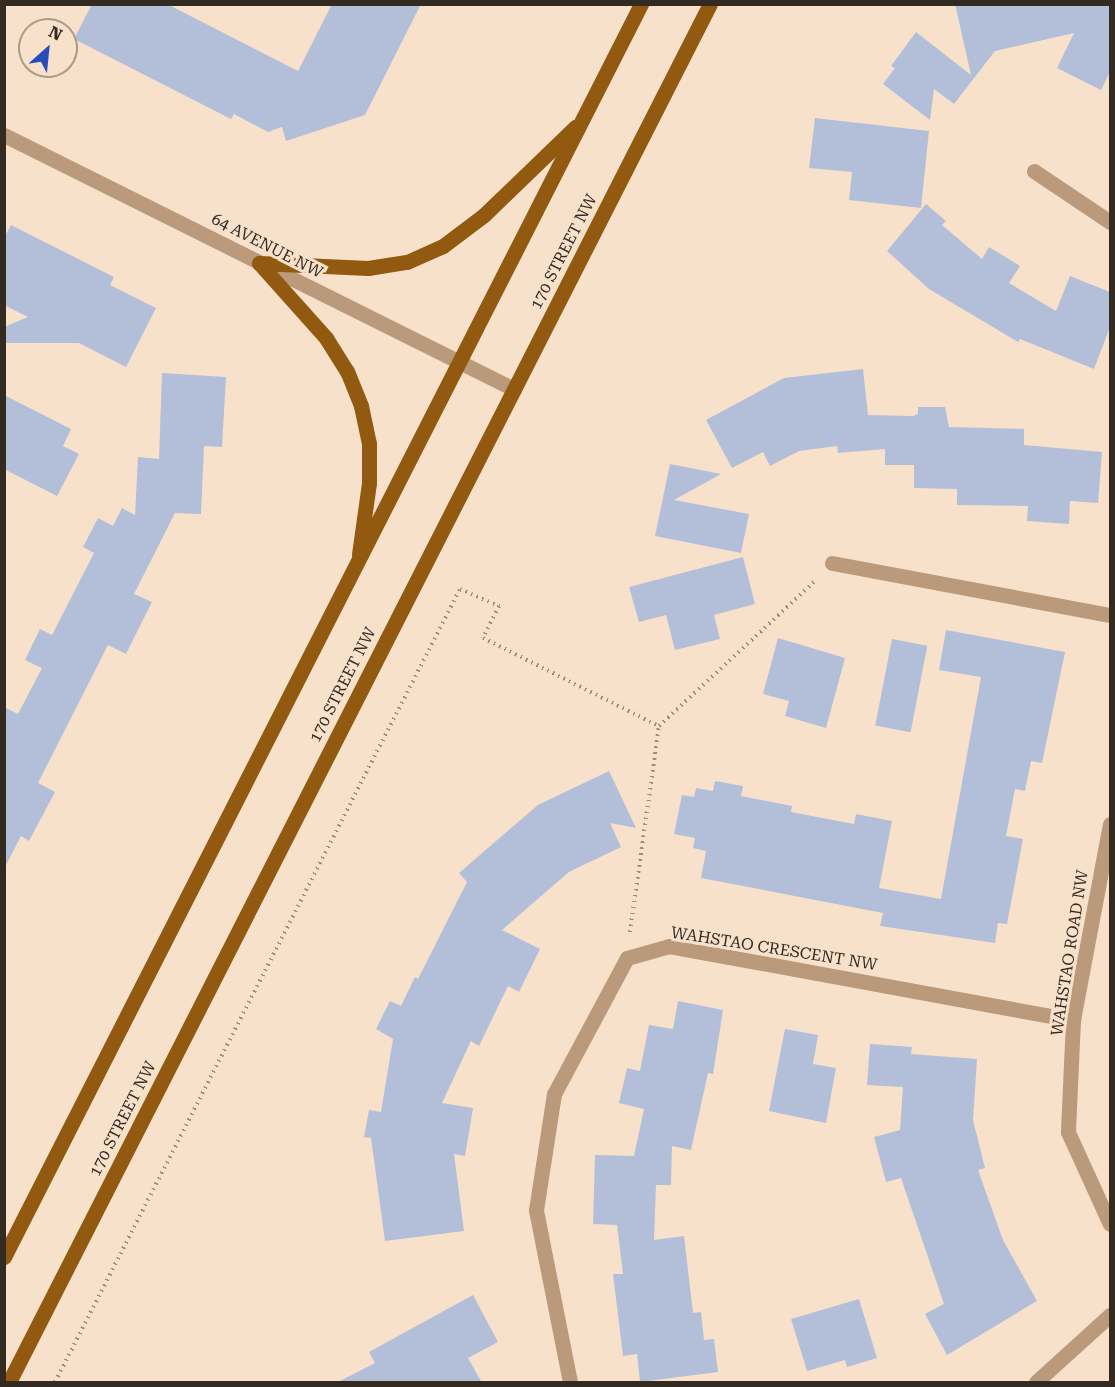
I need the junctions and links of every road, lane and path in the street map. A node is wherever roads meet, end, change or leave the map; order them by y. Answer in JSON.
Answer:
{"nodes":[{"id":1,"x":642,"y":4,"type":"edge"},
{"id":2,"x":710,"y":4,"type":"edge"},
{"id":3,"x":583,"y":118,"type":"junction"},
{"id":4,"x":4,"y":135,"type":"edge"},
{"id":5,"x":1034,"y":171,"type":"dead end"},
{"id":6,"x":1110,"y":222,"type":"edge"},
{"id":7,"x":259,"y":262,"type":"junction"},
{"id":8,"x":460,"y":363,"type":"junction"},
{"id":9,"x":514,"y":389,"type":"junction"},
{"id":10,"x":832,"y":562,"type":"joint"},
{"id":11,"x":357,"y":567,"type":"junction"},
{"id":12,"x":1110,"y":615,"type":"edge"},
{"id":13,"x":659,"y":726,"type":"junction"},
{"id":14,"x":1110,"y":824,"type":"edge"},
{"id":15,"x":627,"y":958,"type":"junction"},
{"id":16,"x":1073,"y":1020,"type":"junction"},
{"id":17,"x":1110,"y":1224,"type":"edge"},
{"id":18,"x":4,"y":1257,"type":"edge"},
{"id":19,"x":1110,"y":1315,"type":"edge"},
{"id":20,"x":9,"y":1383,"type":"edge"},
{"id":21,"x":55,"y":1383,"type":"edge"},
{"id":22,"x":570,"y":1383,"type":"edge"},
{"id":23,"x":1036,"y":1383,"type":"edge"}],
"edges":[{"from":1,"to":3,"type":"main road"},
{"from":2,"to":9,"type":"main road","name":"170 STREET NW"},
{"from":3,"to":7,"type":"main road"},
{"from":3,"to":8,"type":"main road"},
{"from":4,"to":7,"type":"street","name":"64 AVENUE NW"},
{"from":5,"to":6,"type":"street"},
{"from":7,"to":8,"type":"street","name":"64 AVENUE NW"},
{"from":7,"to":11,"type":"main road"},
{"from":8,"to":9,"type":"street","name":"64 AVENUE NW"},
{"from":8,"to":11,"type":"main road"},
{"from":9,"to":20,"type":"main road","name":"170 STREET NW"},
{"from":10,"to":12,"type":"street"},
{"from":10,"to":13,"type":"path"},
{"from":11,"to":18,"type":"main road"},
{"from":13,"to":15,"type":"path"},
{"from":13,"to":21,"type":"path"},
{"from":14,"to":16,"type":"street","name":"WAHSTAO ROAD NW"},
{"from":15,"to":16,"type":"street","name":"WAHSTAO CRESCENT NW"},
{"from":15,"to":22,"type":"street"},
{"from":16,"to":17,"type":"street","name":"WAHSTAO ROAD NW"},
{"from":19,"to":23,"type":"street"}]}
